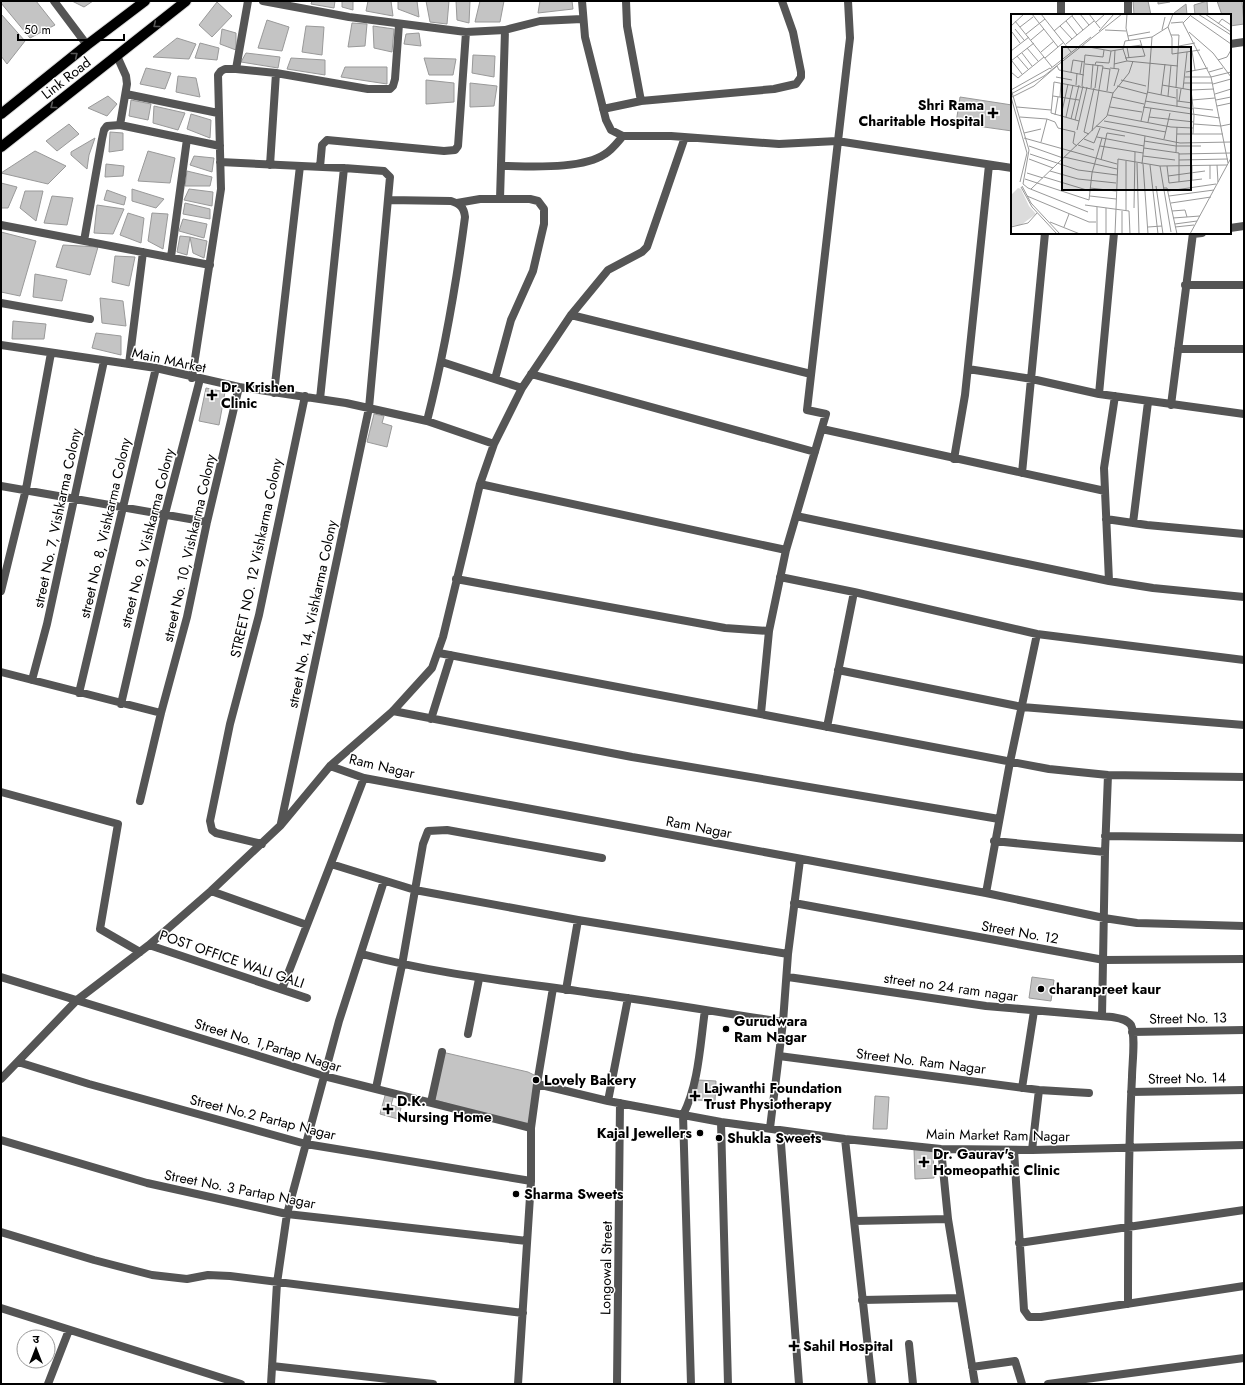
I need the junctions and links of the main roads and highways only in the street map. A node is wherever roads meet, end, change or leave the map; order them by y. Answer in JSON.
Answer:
{"nodes":[{"id":1,"x":145,"y":1,"type":"edge"},
{"id":2,"x":186,"y":1,"type":"edge"},
{"id":3,"x":1,"y":114,"type":"edge"},
{"id":4,"x":1,"y":147,"type":"edge"}],
"edges":[{"from":3,"to":1,"type":"main road","name":"Link Road","one_way":true},
{"from":2,"to":4,"type":"main road","name":"Link Road","one_way":true}]}
